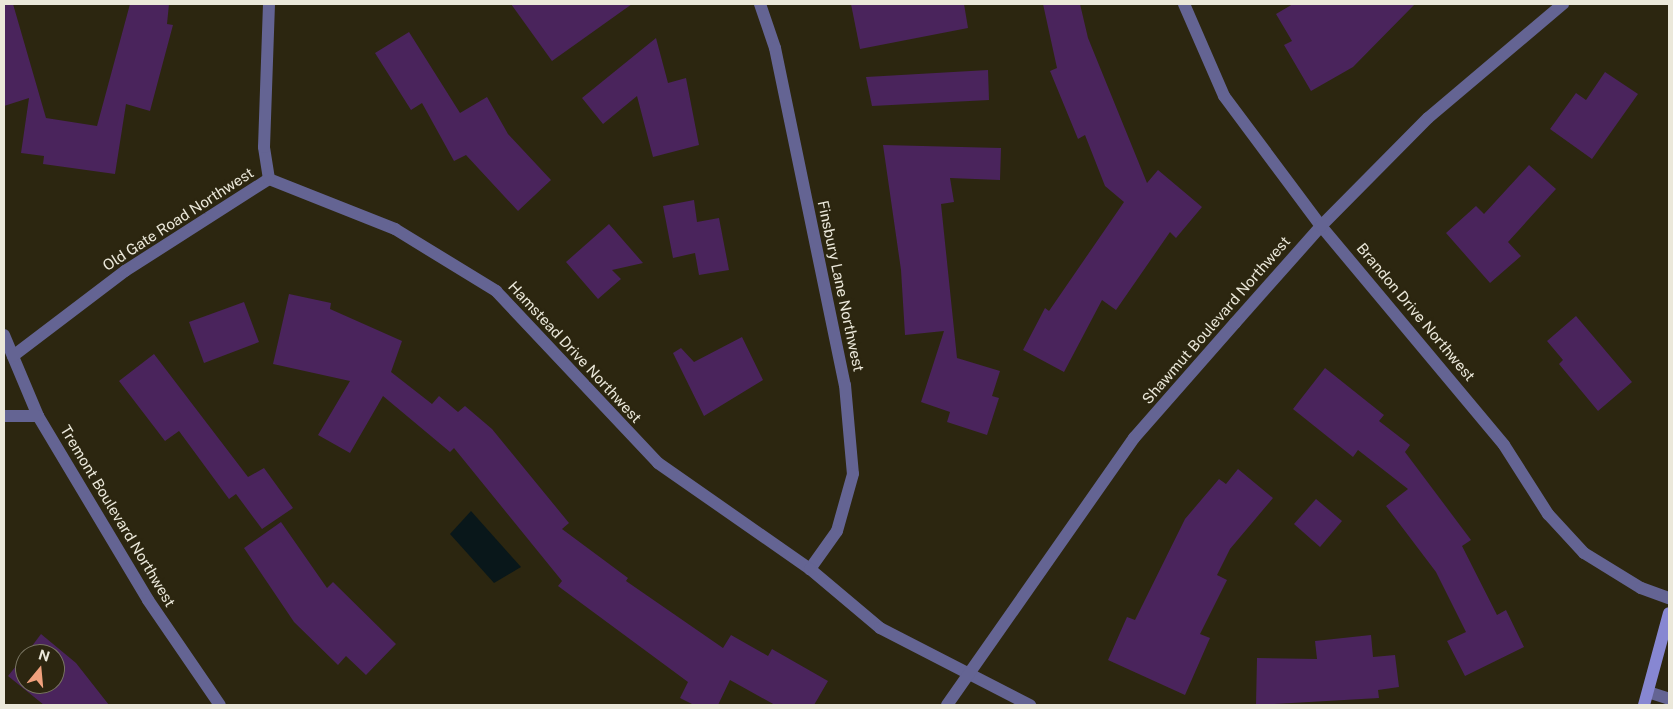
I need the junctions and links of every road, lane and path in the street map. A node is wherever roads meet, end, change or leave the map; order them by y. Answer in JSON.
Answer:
{"nodes":[{"id":1,"x":269,"y":4,"type":"edge"},
{"id":2,"x":760,"y":4,"type":"edge"},
{"id":3,"x":1184,"y":4,"type":"edge"},
{"id":4,"x":1563,"y":4,"type":"edge"},
{"id":5,"x":269,"y":179,"type":"junction"},
{"id":6,"x":1321,"y":226,"type":"junction"},
{"id":7,"x":4,"y":335,"type":"edge"},
{"id":8,"x":13,"y":356,"type":"junction"},
{"id":9,"x":4,"y":416,"type":"edge"},
{"id":10,"x":38,"y":416,"type":"junction"},
{"id":11,"x":810,"y":569,"type":"junction"},
{"id":12,"x":1669,"y":598,"type":"edge"},
{"id":13,"x":1669,"y":613,"type":"edge"},
{"id":14,"x":968,"y":670,"type":"junction"},
{"id":15,"x":1648,"y":692,"type":"junction"},
{"id":16,"x":1669,"y":700,"type":"edge"},
{"id":17,"x":220,"y":705,"type":"edge"},
{"id":18,"x":947,"y":705,"type":"edge"},
{"id":19,"x":1030,"y":705,"type":"edge"},
{"id":20,"x":1644,"y":705,"type":"edge"}],
"edges":[{"from":1,"to":5,"type":"street","name":"Old Gate Road Northwest"},
{"from":2,"to":11,"type":"street","name":"Finsbury Lane Northwest"},
{"from":3,"to":6,"type":"street","name":"Brandon Drive Northwest"},
{"from":4,"to":6,"type":"street","name":"Shawmut Boulevard Northwest"},
{"from":5,"to":8,"type":"street","name":"Old Gate Road Northwest"},
{"from":5,"to":11,"type":"street","name":"Hamstead Drive Northwest"},
{"from":6,"to":12,"type":"street","name":"Brandon Drive Northwest"},
{"from":6,"to":14,"type":"street","name":"Shawmut Boulevard Northwest"},
{"from":7,"to":8,"type":"street","name":"Tremont Boulevard Northwest"},
{"from":8,"to":10,"type":"street","name":"Tremont Boulevard Northwest"},
{"from":9,"to":10,"type":"street"},
{"from":10,"to":17,"type":"street","name":"Tremont Boulevard Northwest"},
{"from":11,"to":14,"type":"street","name":"Hamstead Drive Northwest"},
{"from":13,"to":15,"type":"street"},
{"from":14,"to":18,"type":"street","name":"Shawmut Boulevard Northwest"},
{"from":14,"to":19,"type":"street"},
{"from":15,"to":16,"type":"street"},
{"from":15,"to":20,"type":"street"}]}
